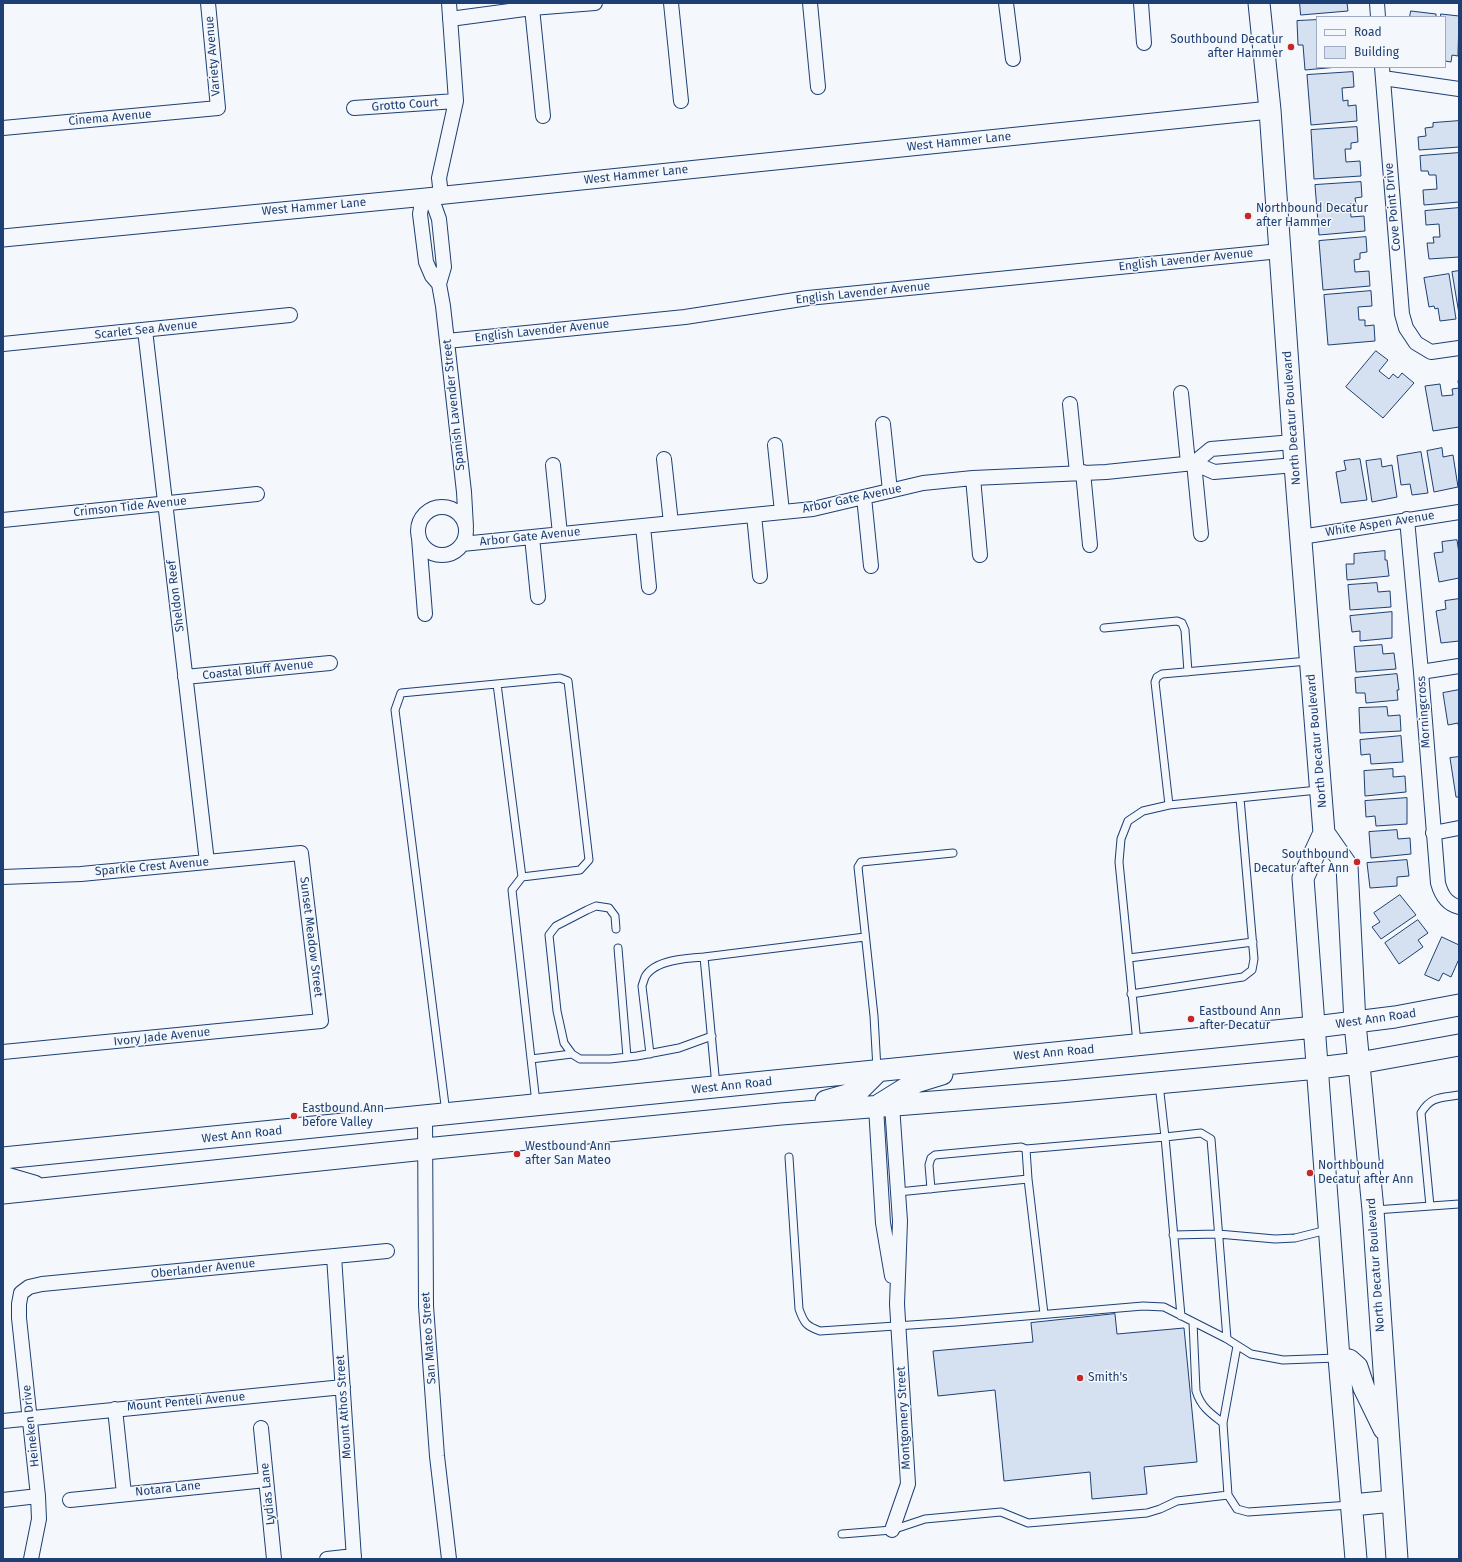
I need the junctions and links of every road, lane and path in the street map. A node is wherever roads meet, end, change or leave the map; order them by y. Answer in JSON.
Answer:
{"nodes":[{"id":1,"x":208,"y":3,"type":"edge"},
{"id":2,"x":449,"y":3,"type":"edge"},
{"id":3,"x":594,"y":3,"type":"edge"},
{"id":4,"x":671,"y":3,"type":"edge"},
{"id":5,"x":810,"y":3,"type":"edge"},
{"id":6,"x":1006,"y":3,"type":"edge"},
{"id":7,"x":1141,"y":3,"type":"edge"},
{"id":8,"x":1259,"y":3,"type":"edge"},
{"id":9,"x":1377,"y":3,"type":"edge"},
{"id":10,"x":577,"y":4,"type":"edge"},
{"id":11,"x":532,"y":8,"type":"junction"},
{"id":12,"x":1378,"y":16,"type":"edge"},
{"id":13,"x":450,"y":18,"type":"junction"},
{"id":14,"x":1144,"y":43,"type":"dead end"},
{"id":15,"x":1012,"y":59,"type":"dead end"},
{"id":16,"x":1383,"y":72,"type":"edge"},
{"id":17,"x":818,"y":87,"type":"dead end"},
{"id":18,"x":1459,"y":90,"type":"edge"},
{"id":19,"x":681,"y":101,"type":"dead end"},
{"id":20,"x":456,"y":102,"type":"junction"},
{"id":21,"x":218,"y":108,"type":"joint"},
{"id":22,"x":354,"y":108,"type":"dead end"},
{"id":23,"x":1270,"y":110,"type":"junction"},
{"id":24,"x":543,"y":116,"type":"dead end"},
{"id":25,"x":3,"y":128,"type":"edge"},
{"id":26,"x":434,"y":196,"type":"junction"},
{"id":27,"x":3,"y":238,"type":"edge"},
{"id":28,"x":1280,"y":252,"type":"junction"},
{"id":29,"x":290,"y":315,"type":"dead end"},
{"id":30,"x":145,"y":330,"type":"junction"},
{"id":31,"x":447,"y":340,"type":"junction"},
{"id":32,"x":3,"y":344,"type":"edge"},
{"id":33,"x":1459,"y":348,"type":"edge"},
{"id":34,"x":1181,"y":393,"type":"dead end"},
{"id":35,"x":1070,"y":404,"type":"dead end"},
{"id":36,"x":883,"y":424,"type":"dead end"},
{"id":37,"x":1293,"y":442,"type":"junction"},
{"id":38,"x":775,"y":445,"type":"dead end"},
{"id":39,"x":664,"y":459,"type":"dead end"},
{"id":40,"x":1191,"y":463,"type":"junction"},
{"id":41,"x":553,"y":465,"type":"dead end"},
{"id":42,"x":1295,"y":465,"type":"junction"},
{"id":43,"x":1080,"y":473,"type":"junction"},
{"id":44,"x":973,"y":478,"type":"junction"},
{"id":45,"x":890,"y":491,"type":"junction"},
{"id":46,"x":258,"y":494,"type":"dead end"},
{"id":47,"x":864,"y":497,"type":"junction"},
{"id":48,"x":165,"y":504,"type":"junction"},
{"id":49,"x":782,"y":512,"type":"junction"},
{"id":50,"x":1459,"y":512,"type":"edge"},
{"id":51,"x":754,"y":515,"type":"junction"},
{"id":52,"x":1406,"y":519,"type":"junction"},
{"id":53,"x":3,"y":520,"type":"edge"},
{"id":54,"x":671,"y":523,"type":"junction"},
{"id":55,"x":643,"y":526,"type":"junction"},
{"id":56,"x":466,"y":527,"type":"junction"},
{"id":57,"x":418,"y":534,"type":"junction"},
{"id":58,"x":560,"y":534,"type":"junction"},
{"id":59,"x":1201,"y":534,"type":"dead end"},
{"id":60,"x":532,"y":537,"type":"junction"},
{"id":61,"x":1301,"y":537,"type":"junction"},
{"id":62,"x":462,"y":544,"type":"junction"},
{"id":63,"x":1090,"y":545,"type":"dead end"},
{"id":64,"x":980,"y":555,"type":"dead end"},
{"id":65,"x":871,"y":566,"type":"dead end"},
{"id":66,"x":760,"y":576,"type":"dead end"},
{"id":67,"x":649,"y":586,"type":"dead end"},
{"id":68,"x":538,"y":597,"type":"dead end"},
{"id":69,"x":425,"y":614,"type":"dead end"},
{"id":70,"x":1104,"y":628,"type":"dead end"},
{"id":71,"x":1311,"y":661,"type":"junction"},
{"id":72,"x":330,"y":663,"type":"dead end"},
{"id":73,"x":1459,"y":666,"type":"edge"},
{"id":74,"x":1188,"y":672,"type":"junction"},
{"id":75,"x":1421,"y":672,"type":"junction"},
{"id":76,"x":185,"y":677,"type":"junction"},
{"id":77,"x":497,"y":684,"type":"junction"},
{"id":78,"x":1321,"y":790,"type":"junction"},
{"id":79,"x":1240,"y":798,"type":"junction"},
{"id":80,"x":1169,"y":805,"type":"junction"},
{"id":81,"x":1459,"y":828,"type":"edge"},
{"id":82,"x":1324,"y":833,"type":"junction"},
{"id":83,"x":1433,"y":833,"type":"junction"},
{"id":84,"x":300,"y":853,"type":"joint"},
{"id":85,"x":953,"y":853,"type":"dead end"},
{"id":86,"x":207,"y":862,"type":"junction"},
{"id":87,"x":522,"y":876,"type":"junction"},
{"id":88,"x":3,"y":877,"type":"edge"},
{"id":89,"x":1454,"y":905,"type":"edge"},
{"id":90,"x":616,"y":929,"type":"dead end"},
{"id":91,"x":865,"y":937,"type":"junction"},
{"id":92,"x":1253,"y":942,"type":"junction"},
{"id":93,"x":618,"y":948,"type":"dead end"},
{"id":94,"x":704,"y":957,"type":"junction"},
{"id":95,"x":1129,"y":958,"type":"junction"},
{"id":96,"x":1131,"y":994,"type":"junction"},
{"id":97,"x":1459,"y":1006,"type":"edge"},
{"id":98,"x":321,"y":1021,"type":"joint"},
{"id":99,"x":1356,"y":1023,"type":"junction"},
{"id":100,"x":1315,"y":1027,"type":"junction"},
{"id":101,"x":712,"y":1036,"type":"junction"},
{"id":102,"x":1459,"y":1045,"type":"edge"},
{"id":103,"x":1137,"y":1046,"type":"junction"},
{"id":104,"x":3,"y":1052,"type":"edge"},
{"id":105,"x":572,"y":1054,"type":"junction"},
{"id":106,"x":650,"y":1054,"type":"junction"},
{"id":107,"x":627,"y":1057,"type":"junction"},
{"id":108,"x":531,"y":1058,"type":"junction"},
{"id":109,"x":997,"y":1059,"type":"junction"},
{"id":110,"x":1359,"y":1063,"type":"junction"},
{"id":111,"x":1318,"y":1068,"type":"junction"},
{"id":112,"x":878,"y":1071,"type":"junction"},
{"id":113,"x":1159,"y":1083,"type":"junction"},
{"id":114,"x":716,"y":1087,"type":"junction"},
{"id":115,"x":1459,"y":1095,"type":"edge"},
{"id":116,"x":537,"y":1105,"type":"junction"},
{"id":117,"x":884,"y":1106,"type":"junction"},
{"id":118,"x":446,"y":1114,"type":"junction"},
{"id":119,"x":781,"y":1114,"type":"junction"},
{"id":120,"x":425,"y":1116,"type":"junction"},
{"id":121,"x":1164,"y":1136,"type":"junction"},
{"id":122,"x":425,"y":1149,"type":"junction"},
{"id":123,"x":1026,"y":1149,"type":"junction"},
{"id":124,"x":788,"y":1157,"type":"dead end"},
{"id":125,"x":3,"y":1158,"type":"edge"},
{"id":126,"x":3,"y":1177,"type":"edge"},
{"id":127,"x":1028,"y":1179,"type":"junction"},
{"id":128,"x":931,"y":1188,"type":"junction"},
{"id":129,"x":48,"y":1189,"type":"junction"},
{"id":130,"x":898,"y":1192,"type":"junction"},
{"id":131,"x":3,"y":1193,"type":"edge"},
{"id":132,"x":1459,"y":1204,"type":"edge"},
{"id":133,"x":1430,"y":1206,"type":"junction"},
{"id":134,"x":1373,"y":1210,"type":"junction"},
{"id":135,"x":1329,"y":1230,"type":"junction"},
{"id":136,"x":1218,"y":1234,"type":"junction"},
{"id":137,"x":1173,"y":1235,"type":"junction"},
{"id":138,"x":387,"y":1251,"type":"dead end"},
{"id":139,"x":334,"y":1256,"type":"junction"},
{"id":140,"x":21,"y":1293,"type":"joint"},
{"id":141,"x":897,"y":1304,"type":"junction"},
{"id":142,"x":1044,"y":1314,"type":"junction"},
{"id":143,"x":1181,"y":1316,"type":"junction"},
{"id":144,"x":1193,"y":1322,"type":"junction"},
{"id":145,"x":898,"y":1326,"type":"junction"},
{"id":146,"x":1227,"y":1339,"type":"junction"},
{"id":147,"x":1237,"y":1346,"type":"junction"},
{"id":148,"x":1339,"y":1358,"type":"junction"},
{"id":149,"x":343,"y":1387,"type":"junction"},
{"id":150,"x":115,"y":1409,"type":"junction"},
{"id":151,"x":30,"y":1418,"type":"junction"},
{"id":152,"x":3,"y":1421,"type":"edge"},
{"id":153,"x":1223,"y":1423,"type":"junction"},
{"id":154,"x":261,"y":1428,"type":"dead end"},
{"id":155,"x":1389,"y":1440,"type":"junction"},
{"id":156,"x":266,"y":1480,"type":"junction"},
{"id":157,"x":124,"y":1494,"type":"junction"},
{"id":158,"x":1228,"y":1495,"type":"junction"},
{"id":159,"x":38,"y":1496,"type":"junction"},
{"id":160,"x":3,"y":1500,"type":"edge"},
{"id":161,"x":70,"y":1500,"type":"dead end"},
{"id":162,"x":1393,"y":1502,"type":"junction"},
{"id":163,"x":1352,"y":1505,"type":"junction"},
{"id":164,"x":892,"y":1530,"type":"junction"},
{"id":165,"x":842,"y":1534,"type":"dead end"},
{"id":166,"x":354,"y":1558,"type":"edge"},
{"id":167,"x":31,"y":1559,"type":"edge"},
{"id":168,"x":274,"y":1559,"type":"edge"},
{"id":169,"x":327,"y":1559,"type":"edge"},
{"id":170,"x":449,"y":1559,"type":"edge"},
{"id":171,"x":1356,"y":1559,"type":"edge"},
{"id":172,"x":1397,"y":1559,"type":"edge"}],
"edges":[{"from":1,"to":21,"type":"street","name":"Variety Avenue"},
{"from":2,"to":13,"type":"street"},
{"from":3,"to":10,"type":"street"},
{"from":4,"to":19,"type":"street"},
{"from":5,"to":17,"type":"street"},
{"from":6,"to":15,"type":"street"},
{"from":7,"to":14,"type":"street"},
{"from":8,"to":23,"type":"main road","name":"North Decatur Boulevard"},
{"from":9,"to":12,"type":"street"},
{"from":10,"to":11,"type":"street"},
{"from":11,"to":13,"type":"street"},
{"from":11,"to":24,"type":"street"},
{"from":13,"to":20,"type":"street"},
{"from":16,"to":18,"type":"street"},
{"from":16,"to":33,"type":"street","name":"Cove Point Drive"},
{"from":20,"to":22,"type":"street","name":"Grotto Court"},
{"from":20,"to":26,"type":"street"},
{"from":21,"to":25,"type":"street","name":"Cinema Avenue"},
{"from":23,"to":26,"type":"street","name":"West Hammer Lane"},
{"from":23,"to":28,"type":"main road","name":"North Decatur Boulevard"},
{"from":26,"to":27,"type":"street","name":"West Hammer Lane"},
{"from":26,"to":31,"type":"street","name":"Spanish Lavender Street"},
{"from":28,"to":31,"type":"street","name":"English Lavender Avenue"},
{"from":28,"to":37,"type":"main road","name":"North Decatur Boulevard"},
{"from":29,"to":30,"type":"street","name":"Scarlet Sea Avenue"},
{"from":30,"to":32,"type":"street","name":"Scarlet Sea Avenue"},
{"from":30,"to":48,"type":"street","name":"Sheldon Reef"},
{"from":31,"to":56,"type":"street","name":"Spanish Lavender Street"},
{"from":34,"to":40,"type":"street"},
{"from":35,"to":43,"type":"street"},
{"from":36,"to":45,"type":"street"},
{"from":37,"to":40,"type":"street"},
{"from":37,"to":42,"type":"main road","name":"North Decatur Boulevard"},
{"from":38,"to":49,"type":"street"},
{"from":39,"to":54,"type":"street"},
{"from":40,"to":42,"type":"street"},
{"from":40,"to":43,"type":"street","name":"Arbor Gate Avenue"},
{"from":40,"to":59,"type":"street"},
{"from":41,"to":58,"type":"street"},
{"from":42,"to":61,"type":"main road","name":"North Decatur Boulevard"},
{"from":43,"to":44,"type":"street","name":"Arbor Gate Avenue"},
{"from":43,"to":63,"type":"street"},
{"from":44,"to":45,"type":"street","name":"Arbor Gate Avenue"},
{"from":44,"to":64,"type":"street"},
{"from":45,"to":47,"type":"street","name":"Arbor Gate Avenue"},
{"from":46,"to":48,"type":"street","name":"Crimson Tide Avenue"},
{"from":47,"to":49,"type":"street","name":"Arbor Gate Avenue"},
{"from":47,"to":65,"type":"street"},
{"from":48,"to":53,"type":"street","name":"Crimson Tide Avenue"},
{"from":48,"to":76,"type":"street","name":"Sheldon Reef"},
{"from":49,"to":51,"type":"street","name":"Arbor Gate Avenue"},
{"from":50,"to":52,"type":"street","name":"White Aspen Avenue"},
{"from":51,"to":54,"type":"street","name":"Arbor Gate Avenue"},
{"from":51,"to":66,"type":"street"},
{"from":52,"to":61,"type":"street","name":"White Aspen Avenue"},
{"from":52,"to":75,"type":"street","name":"Morningcross"},
{"from":54,"to":55,"type":"street","name":"Arbor Gate Avenue"},
{"from":55,"to":58,"type":"street","name":"Arbor Gate Avenue"},
{"from":55,"to":67,"type":"street"},
{"from":56,"to":57,"type":"street"},
{"from":56,"to":62,"type":"street"},
{"from":57,"to":62,"type":"street"},
{"from":57,"to":69,"type":"street"},
{"from":58,"to":60,"type":"street","name":"Arbor Gate Avenue"},
{"from":60,"to":62,"type":"street","name":"Arbor Gate Avenue"},
{"from":60,"to":68,"type":"street"},
{"from":61,"to":71,"type":"main road","name":"North Decatur Boulevard"},
{"from":70,"to":74,"type":"lane"},
{"from":71,"to":74,"type":"lane"},
{"from":71,"to":78,"type":"main road","name":"North Decatur Boulevard"},
{"from":72,"to":76,"type":"street","name":"Coastal Bluff Avenue"},
{"from":73,"to":75,"type":"street"},
{"from":74,"to":80,"type":"lane"},
{"from":75,"to":83,"type":"street","name":"Morningcross"},
{"from":76,"to":86,"type":"street","name":"Sheldon Reef"},
{"from":77,"to":87,"type":"lane"},
{"from":77,"to":87,"type":"lane"},
{"from":77,"to":118,"type":"lane"},
{"from":78,"to":79,"type":"lane"},
{"from":78,"to":82,"type":"main road","name":"North Decatur Boulevard"},
{"from":79,"to":80,"type":"lane"},
{"from":79,"to":92,"type":"lane"},
{"from":80,"to":95,"type":"lane"},
{"from":81,"to":83,"type":"street"},
{"from":82,"to":99,"type":"main road","name":"North Decatur Boulevard"},
{"from":82,"to":100,"type":"main road","name":"North Decatur Boulevard"},
{"from":83,"to":89,"type":"street","name":"Morningcross"},
{"from":84,"to":86,"type":"street","name":"Sparkle Crest Avenue"},
{"from":84,"to":98,"type":"street","name":"Sunset Meadow Street"},
{"from":85,"to":91,"type":"lane"},
{"from":86,"to":88,"type":"street","name":"Sparkle Crest Avenue"},
{"from":87,"to":108,"type":"lane"},
{"from":90,"to":105,"type":"lane"},
{"from":91,"to":94,"type":"lane"},
{"from":91,"to":112,"type":"lane"},
{"from":92,"to":95,"type":"lane"},
{"from":92,"to":96,"type":"lane"},
{"from":93,"to":107,"type":"lane"},
{"from":94,"to":101,"type":"lane"},
{"from":94,"to":106,"type":"lane"},
{"from":95,"to":96,"type":"lane"},
{"from":96,"to":103,"type":"lane"},
{"from":97,"to":99,"type":"main road","name":"West Ann Road"},
{"from":98,"to":104,"type":"street","name":"Ivory Jade Avenue"},
{"from":99,"to":100,"type":"main road","name":"West Ann Road"},
{"from":99,"to":110,"type":"main road","name":"North Decatur Boulevard"},
{"from":100,"to":103,"type":"main road","name":"West Ann Road"},
{"from":100,"to":111,"type":"main road","name":"North Decatur Boulevard"},
{"from":101,"to":106,"type":"lane"},
{"from":101,"to":114,"type":"lane"},
{"from":102,"to":110,"type":"main road"},
{"from":103,"to":109,"type":"main road","name":"West Ann Road"},
{"from":105,"to":107,"type":"lane"},
{"from":105,"to":108,"type":"lane"},
{"from":106,"to":107,"type":"lane"},
{"from":108,"to":116,"type":"lane"},
{"from":109,"to":112,"type":"main road","name":"West Ann Road"},
{"from":109,"to":117,"type":"main road"},
{"from":110,"to":111,"type":"main road"},
{"from":110,"to":134,"type":"main road","name":"North Decatur Boulevard"},
{"from":111,"to":113,"type":"main road"},
{"from":111,"to":135,"type":"main road","name":"North Decatur Boulevard"},
{"from":112,"to":114,"type":"main road","name":"West Ann Road"},
{"from":112,"to":119,"type":"main road"},
{"from":113,"to":117,"type":"main road"},
{"from":113,"to":121,"type":"lane"},
{"from":114,"to":116,"type":"main road","name":"West Ann Road"},
{"from":115,"to":133,"type":"lane"},
{"from":116,"to":118,"type":"main road","name":"West Ann Road"},
{"from":117,"to":119,"type":"main road"},
{"from":117,"to":130,"type":"street","name":"Montgomery Street"},
{"from":117,"to":141,"type":"street","name":"Montgomery Street"},
{"from":118,"to":120,"type":"main road","name":"West Ann Road"},
{"from":119,"to":122,"type":"main road"},
{"from":120,"to":122,"type":"street","name":"San Mateo Street"},
{"from":120,"to":125,"type":"main road","name":"West Ann Road"},
{"from":121,"to":123,"type":"lane"},
{"from":121,"to":136,"type":"lane"},
{"from":121,"to":137,"type":"lane"},
{"from":122,"to":129,"type":"main road"},
{"from":122,"to":170,"type":"street","name":"San Mateo Street"},
{"from":123,"to":127,"type":"lane"},
{"from":123,"to":128,"type":"lane"},
{"from":124,"to":145,"type":"lane"},
{"from":126,"to":129,"type":"main road"},
{"from":127,"to":128,"type":"lane"},
{"from":127,"to":142,"type":"lane"},
{"from":128,"to":130,"type":"lane"},
{"from":129,"to":131,"type":"main road"},
{"from":130,"to":141,"type":"street","name":"Montgomery Street"},
{"from":132,"to":133,"type":"lane"},
{"from":133,"to":134,"type":"lane"},
{"from":134,"to":155,"type":"main road","name":"North Decatur Boulevard"},
{"from":135,"to":136,"type":"lane"},
{"from":135,"to":148,"type":"main road","name":"North Decatur Boulevard"},
{"from":136,"to":137,"type":"lane"},
{"from":136,"to":146,"type":"lane"},
{"from":137,"to":143,"type":"lane"},
{"from":138,"to":139,"type":"street","name":"Oberlander Avenue"},
{"from":139,"to":140,"type":"street","name":"Oberlander Avenue"},
{"from":139,"to":149,"type":"street","name":"Mount Athos Street"},
{"from":140,"to":151,"type":"street","name":"Heineken Drive"},
{"from":141,"to":145,"type":"street","name":"Montgomery Street"},
{"from":142,"to":143,"type":"lane"},
{"from":142,"to":145,"type":"lane"},
{"from":143,"to":144,"type":"lane"},
{"from":144,"to":146,"type":"lane"},
{"from":144,"to":153,"type":"lane"},
{"from":145,"to":164,"type":"street","name":"Montgomery Street"},
{"from":146,"to":147,"type":"lane"},
{"from":147,"to":148,"type":"lane"},
{"from":147,"to":153,"type":"lane"},
{"from":148,"to":155,"type":"main road"},
{"from":148,"to":163,"type":"main road","name":"North Decatur Boulevard"},
{"from":149,"to":150,"type":"street","name":"Mount Penteli Avenue"},
{"from":149,"to":166,"type":"street","name":"Mount Athos Street"},
{"from":150,"to":151,"type":"street","name":"Mount Penteli Avenue"},
{"from":150,"to":157,"type":"street"},
{"from":151,"to":152,"type":"street","name":"Mount Penteli Avenue"},
{"from":151,"to":159,"type":"street","name":"Heineken Drive"},
{"from":153,"to":158,"type":"lane"},
{"from":154,"to":156,"type":"street","name":"Lydias Lane"},
{"from":155,"to":162,"type":"main road","name":"North Decatur Boulevard"},
{"from":156,"to":157,"type":"street","name":"Notara Lane"},
{"from":156,"to":168,"type":"street","name":"Lydias Lane"},
{"from":157,"to":161,"type":"street","name":"Notara Lane"},
{"from":158,"to":163,"type":"lane"},
{"from":158,"to":164,"type":"lane"},
{"from":159,"to":160,"type":"street"},
{"from":159,"to":167,"type":"street","name":"Heineken Drive"},
{"from":162,"to":163,"type":"main road"},
{"from":162,"to":172,"type":"main road","name":"North Decatur Boulevard"},
{"from":163,"to":171,"type":"main road","name":"North Decatur Boulevard"},
{"from":164,"to":165,"type":"lane"},
{"from":166,"to":169,"type":"street"}]}
